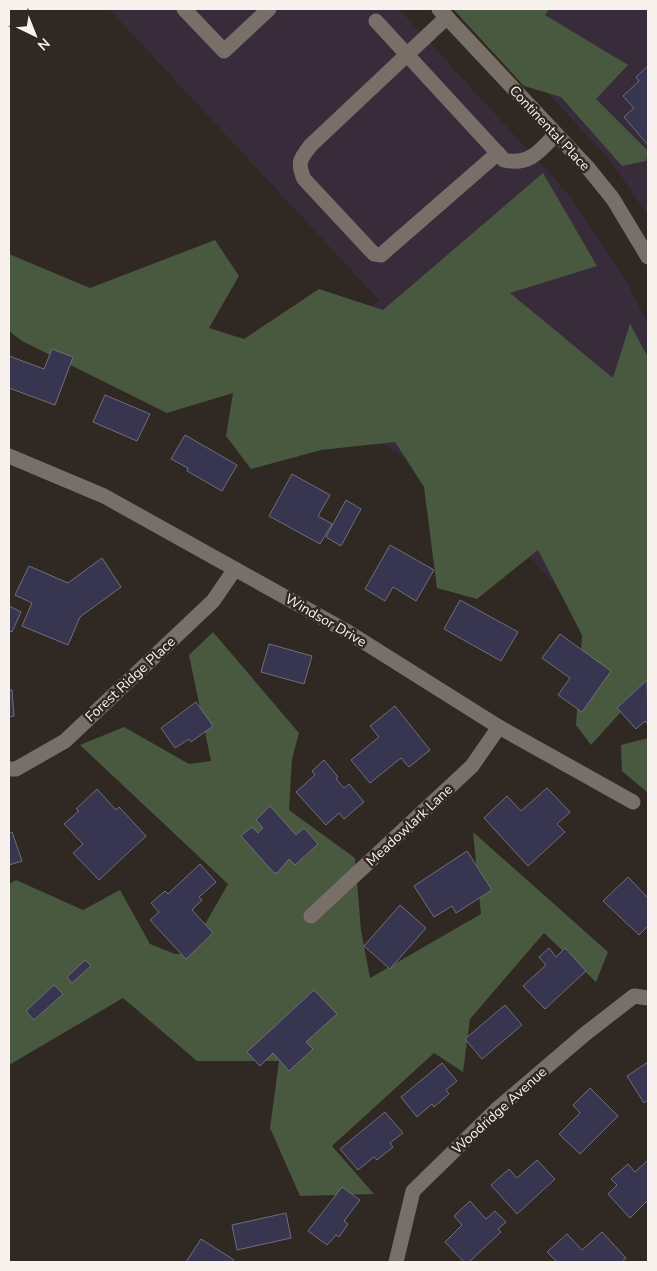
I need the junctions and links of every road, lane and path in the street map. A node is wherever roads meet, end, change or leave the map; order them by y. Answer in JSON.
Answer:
{"nodes":[{"id":1,"x":270,"y":9,"type":"edge"},
{"id":2,"x":195,"y":12,"type":"edge"},
{"id":3,"x":443,"y":13,"type":"edge"},
{"id":4,"x":376,"y":20,"type":"dead end"},
{"id":5,"x":407,"y":54,"type":"junction"},
{"id":6,"x":556,"y":134,"type":"junction"},
{"id":7,"x":498,"y":153,"type":"junction"},
{"id":8,"x":648,"y":257,"type":"edge"},
{"id":9,"x":9,"y":456,"type":"edge"},
{"id":10,"x":235,"y":569,"type":"junction"},
{"id":11,"x":499,"y":728,"type":"junction"},
{"id":12,"x":9,"y":769,"type":"edge"},
{"id":13,"x":633,"y":802,"type":"dead end"},
{"id":14,"x":311,"y":916,"type":"dead end"},
{"id":15,"x":648,"y":998,"type":"edge"},
{"id":16,"x":396,"y":1262,"type":"edge"}],
"edges":[{"from":1,"to":2,"type":"street"},
{"from":3,"to":5,"type":"street"},
{"from":3,"to":6,"type":"street","name":"Continental Place"},
{"from":4,"to":5,"type":"street"},
{"from":5,"to":7,"type":"street"},
{"from":5,"to":7,"type":"street"},
{"from":6,"to":7,"type":"street"},
{"from":6,"to":8,"type":"street","name":"Continental Place"},
{"from":9,"to":10,"type":"street","name":"Windsor Drive"},
{"from":10,"to":11,"type":"street","name":"Windsor Drive"},
{"from":10,"to":12,"type":"street","name":"Forest Ridge Place"},
{"from":11,"to":13,"type":"street","name":"Windsor Drive"},
{"from":11,"to":14,"type":"street","name":"Meadowlark Lane"},
{"from":15,"to":16,"type":"street","name":"Woodridge Avenue"}]}
